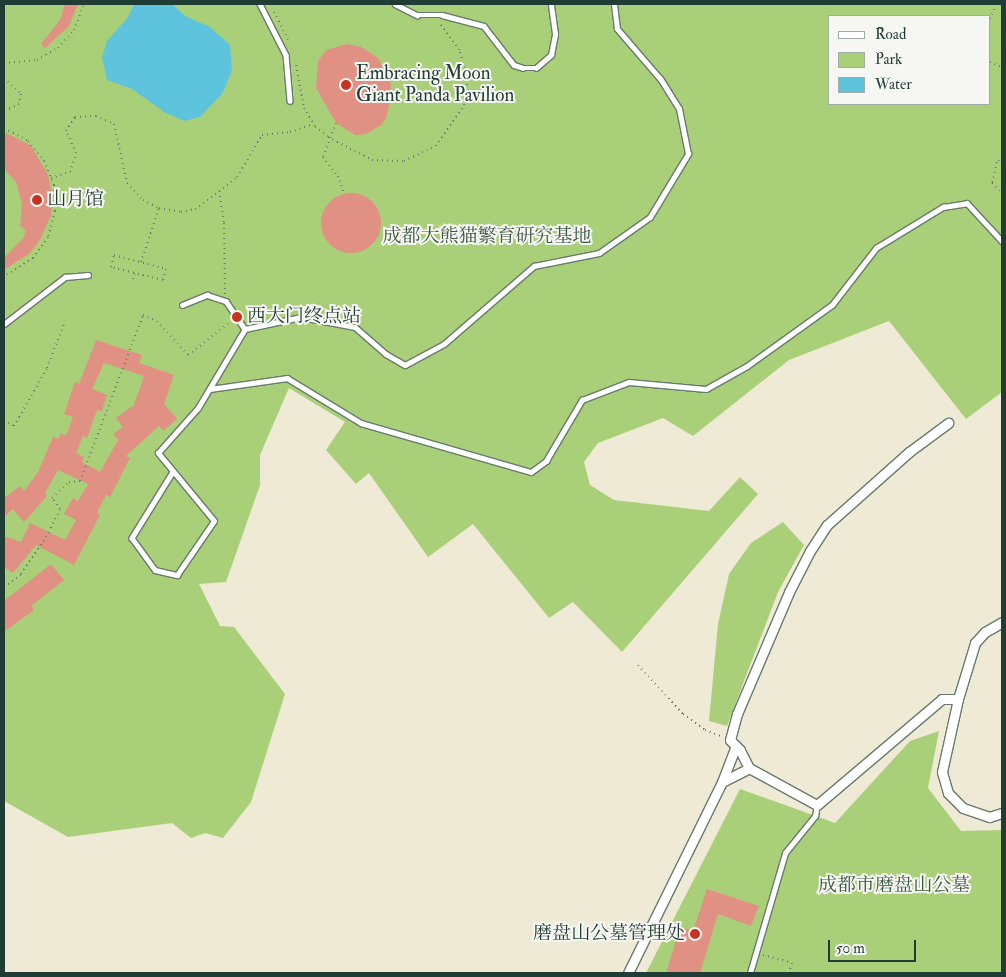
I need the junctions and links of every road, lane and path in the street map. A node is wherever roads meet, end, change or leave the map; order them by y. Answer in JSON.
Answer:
{"nodes":[{"id":1,"x":84,"y":4,"type":"edge"},
{"id":2,"x":260,"y":4,"type":"edge"},
{"id":3,"x":270,"y":4,"type":"edge"},
{"id":4,"x":395,"y":4,"type":"edge"},
{"id":5,"x":551,"y":4,"type":"edge"},
{"id":6,"x":614,"y":4,"type":"edge"},
{"id":7,"x":996,"y":4,"type":"edge"},
{"id":8,"x":991,"y":16,"type":"edge"},
{"id":9,"x":433,"y":17,"type":"junction"},
{"id":10,"x":292,"y":50,"type":"dead end"},
{"id":11,"x":294,"y":59,"type":"dead end"},
{"id":12,"x":4,"y":63,"type":"edge"},
{"id":13,"x":4,"y":78,"type":"edge"},
{"id":14,"x":290,"y":101,"type":"dead end"},
{"id":15,"x":4,"y":111,"type":"edge"},
{"id":16,"x":336,"y":123,"type":"dead end"},
{"id":17,"x":314,"y":124,"type":"junction"},
{"id":18,"x":4,"y":128,"type":"edge"},
{"id":19,"x":328,"y":137,"type":"junction"},
{"id":20,"x":1002,"y":156,"type":"edge"},
{"id":21,"x":51,"y":178,"type":"junction"},
{"id":22,"x":219,"y":191,"type":"junction"},
{"id":23,"x":344,"y":193,"type":"dead end"},
{"id":24,"x":1002,"y":193,"type":"edge"},
{"id":25,"x":159,"y":208,"type":"junction"},
{"id":26,"x":1002,"y":241,"type":"edge"},
{"id":27,"x":141,"y":262,"type":"junction"},
{"id":28,"x":136,"y":273,"type":"junction"},
{"id":29,"x":4,"y":276,"type":"edge"},
{"id":30,"x":88,"y":276,"type":"dead end"},
{"id":31,"x":133,"y":279,"type":"dead end"},
{"id":32,"x":226,"y":301,"type":"junction"},
{"id":33,"x":182,"y":305,"type":"dead end"},
{"id":34,"x":237,"y":317,"type":"junction"},
{"id":35,"x":4,"y":324,"type":"edge"},
{"id":36,"x":64,"y":324,"type":"dead end"},
{"id":37,"x":245,"y":329,"type":"junction"},
{"id":38,"x":210,"y":389,"type":"junction"},
{"id":39,"x":4,"y":420,"type":"edge"},
{"id":40,"x":948,"y":423,"type":"dead end"},
{"id":41,"x":173,"y":472,"type":"junction"},
{"id":42,"x":4,"y":587,"type":"edge"},
{"id":43,"x":1002,"y":622,"type":"edge"},
{"id":44,"x":638,"y":664,"type":"dead end"},
{"id":45,"x":958,"y":699,"type":"junction"},
{"id":46,"x":733,"y":743,"type":"junction"},
{"id":47,"x":750,"y":768,"type":"junction"},
{"id":48,"x":722,"y":782,"type":"junction"},
{"id":49,"x":817,"y":805,"type":"junction"},
{"id":50,"x":1002,"y":813,"type":"edge"},
{"id":51,"x":756,"y":953,"type":"junction"},
{"id":52,"x":628,"y":973,"type":"edge"},
{"id":53,"x":750,"y":973,"type":"edge"},
{"id":54,"x":789,"y":973,"type":"edge"}],
"edges":[{"from":1,"to":12,"type":"path"},
{"from":2,"to":14,"type":"lane"},
{"from":3,"to":10,"type":"path"},
{"from":4,"to":9,"type":"lane"},
{"from":5,"to":9,"type":"lane"},
{"from":6,"to":37,"type":"lane"},
{"from":7,"to":8,"type":"path"},
{"from":9,"to":19,"type":"path"},
{"from":11,"to":17,"type":"path"},
{"from":13,"to":15,"type":"path"},
{"from":16,"to":19,"type":"path"},
{"from":17,"to":19,"type":"path"},
{"from":17,"to":22,"type":"path"},
{"from":18,"to":21,"type":"path"},
{"from":19,"to":23,"type":"path"},
{"from":20,"to":24,"type":"path"},
{"from":21,"to":25,"type":"path"},
{"from":21,"to":29,"type":"path"},
{"from":22,"to":25,"type":"path"},
{"from":22,"to":32,"type":"path"},
{"from":25,"to":27,"type":"path"},
{"from":26,"to":38,"type":"lane"},
{"from":27,"to":28,"type":"path"},
{"from":27,"to":28,"type":"path"},
{"from":28,"to":31,"type":"path"},
{"from":30,"to":35,"type":"lane"},
{"from":32,"to":33,"type":"lane"},
{"from":32,"to":34,"type":"lane"},
{"from":34,"to":37,"type":"lane"},
{"from":34,"to":42,"type":"path"},
{"from":36,"to":39,"type":"path"},
{"from":37,"to":38,"type":"lane"},
{"from":38,"to":41,"type":"lane"},
{"from":40,"to":46,"type":"street"},
{"from":41,"to":41,"type":"lane"},
{"from":43,"to":45,"type":"street"},
{"from":44,"to":46,"type":"path"},
{"from":45,"to":49,"type":"street"},
{"from":45,"to":50,"type":"street"},
{"from":46,"to":47,"type":"street"},
{"from":46,"to":48,"type":"street"},
{"from":47,"to":48,"type":"street"},
{"from":47,"to":49,"type":"street"},
{"from":48,"to":52,"type":"street"},
{"from":49,"to":51,"type":"lane"},
{"from":51,"to":53,"type":"lane"},
{"from":51,"to":54,"type":"path"}]}
